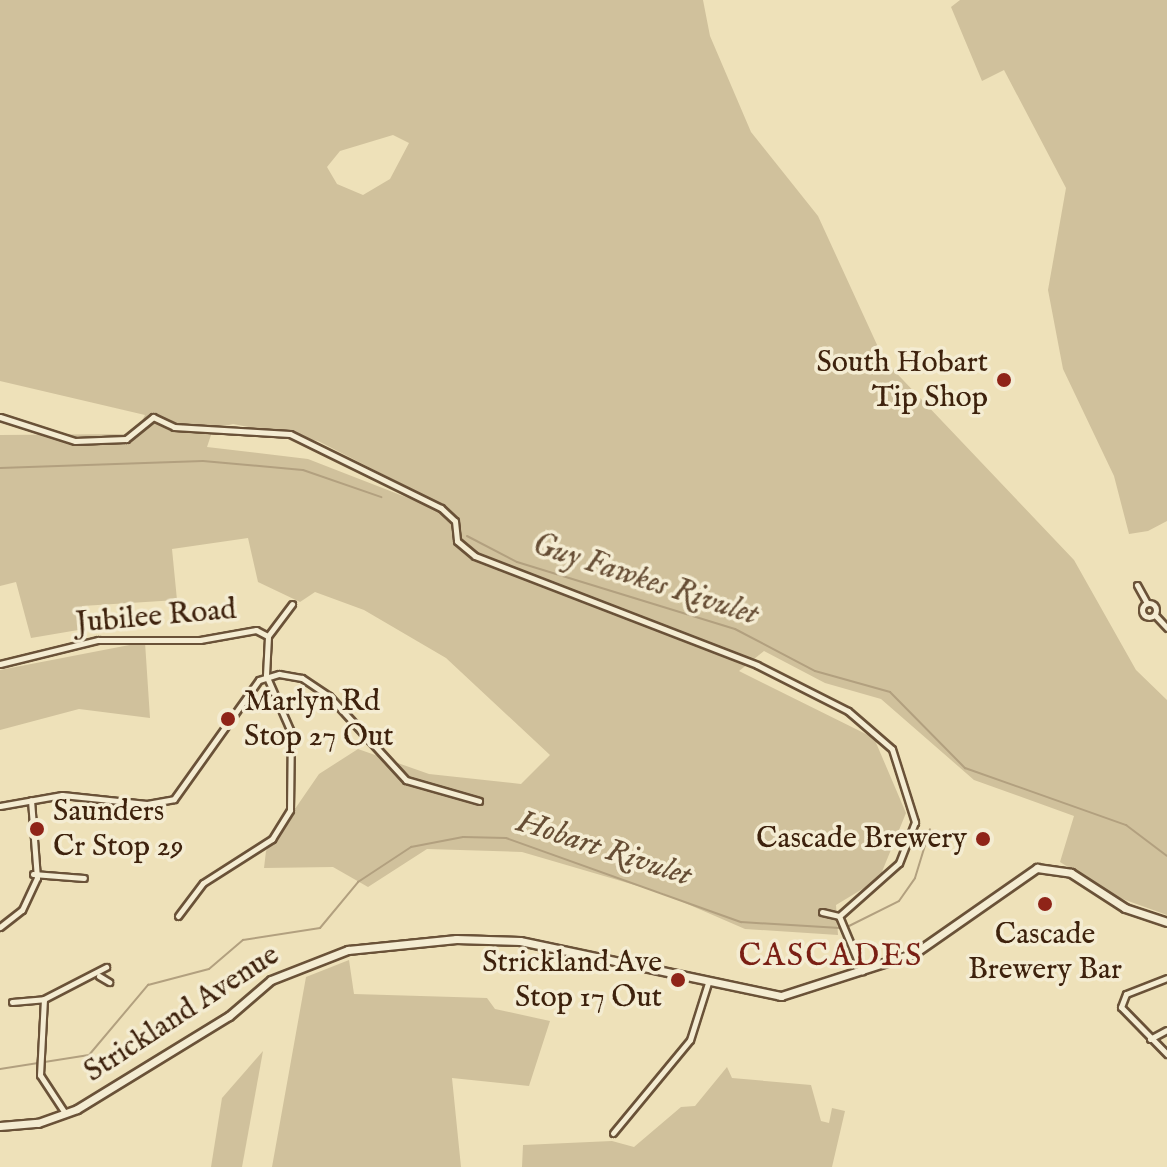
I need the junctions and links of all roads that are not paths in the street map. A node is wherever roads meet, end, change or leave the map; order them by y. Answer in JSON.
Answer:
{"nodes":[{"id":1,"x":0,"y":417,"type":"edge"},
{"id":2,"x":1137,"y":585,"type":"dead end"},
{"id":3,"x":1147,"y":603,"type":"junction"},
{"id":4,"x":292,"y":604,"type":"dead end"},
{"id":5,"x":1155,"y":615,"type":"junction"},
{"id":6,"x":1167,"y":628,"type":"edge"},
{"id":7,"x":268,"y":636,"type":"junction"},
{"id":8,"x":0,"y":664,"type":"edge"},
{"id":9,"x":266,"y":675,"type":"junction"},
{"id":10,"x":31,"y":800,"type":"junction"},
{"id":11,"x":479,"y":801,"type":"dead end"},
{"id":12,"x":0,"y":806,"type":"edge"},
{"id":13,"x":36,"y":874,"type":"junction"},
{"id":14,"x":84,"y":878,"type":"dead end"},
{"id":15,"x":822,"y":912,"type":"dead end"},
{"id":16,"x":178,"y":916,"type":"dead end"},
{"id":17,"x":839,"y":916,"type":"junction"},
{"id":18,"x":1167,"y":922,"type":"edge"},
{"id":19,"x":0,"y":927,"type":"edge"},
{"id":20,"x":106,"y":967,"type":"dead end"},
{"id":21,"x":862,"y":972,"type":"junction"},
{"id":22,"x":99,"y":976,"type":"junction"},
{"id":23,"x":1167,"y":978,"type":"edge"},
{"id":24,"x":109,"y":982,"type":"dead end"},
{"id":25,"x":708,"y":983,"type":"junction"},
{"id":26,"x":44,"y":999,"type":"junction"},
{"id":27,"x":12,"y":1002,"type":"dead end"},
{"id":28,"x":1167,"y":1030,"type":"edge"},
{"id":29,"x":1150,"y":1039,"type":"junction"},
{"id":30,"x":1167,"y":1054,"type":"edge"},
{"id":31,"x":66,"y":1114,"type":"junction"},
{"id":32,"x":0,"y":1126,"type":"edge"},
{"id":33,"x":613,"y":1133,"type":"dead end"}],
"edges":[{"from":1,"to":17,"type":"street"},
{"from":2,"to":3,"type":"street"},
{"from":3,"to":5,"type":"street"},
{"from":3,"to":5,"type":"street"},
{"from":4,"to":7,"type":"street","name":"Jubilee Road"},
{"from":5,"to":6,"type":"street"},
{"from":7,"to":8,"type":"street","name":"Jubilee Road"},
{"from":7,"to":9,"type":"street","name":"Jubilee Road"},
{"from":9,"to":10,"type":"street"},
{"from":9,"to":11,"type":"street"},
{"from":9,"to":16,"type":"street"},
{"from":10,"to":12,"type":"street"},
{"from":10,"to":13,"type":"street"},
{"from":13,"to":14,"type":"street"},
{"from":13,"to":19,"type":"street"},
{"from":15,"to":17,"type":"street"},
{"from":17,"to":21,"type":"street"},
{"from":18,"to":21,"type":"street","name":"Strickland Avenue"},
{"from":20,"to":22,"type":"street"},
{"from":21,"to":25,"type":"street","name":"Strickland Avenue"},
{"from":22,"to":24,"type":"street"},
{"from":22,"to":26,"type":"street"},
{"from":23,"to":29,"type":"street"},
{"from":25,"to":31,"type":"street","name":"Strickland Avenue"},
{"from":25,"to":33,"type":"street"},
{"from":26,"to":27,"type":"street"},
{"from":26,"to":31,"type":"street"},
{"from":28,"to":29,"type":"street"},
{"from":29,"to":30,"type":"street"},
{"from":31,"to":32,"type":"street","name":"Strickland Avenue"}]}
